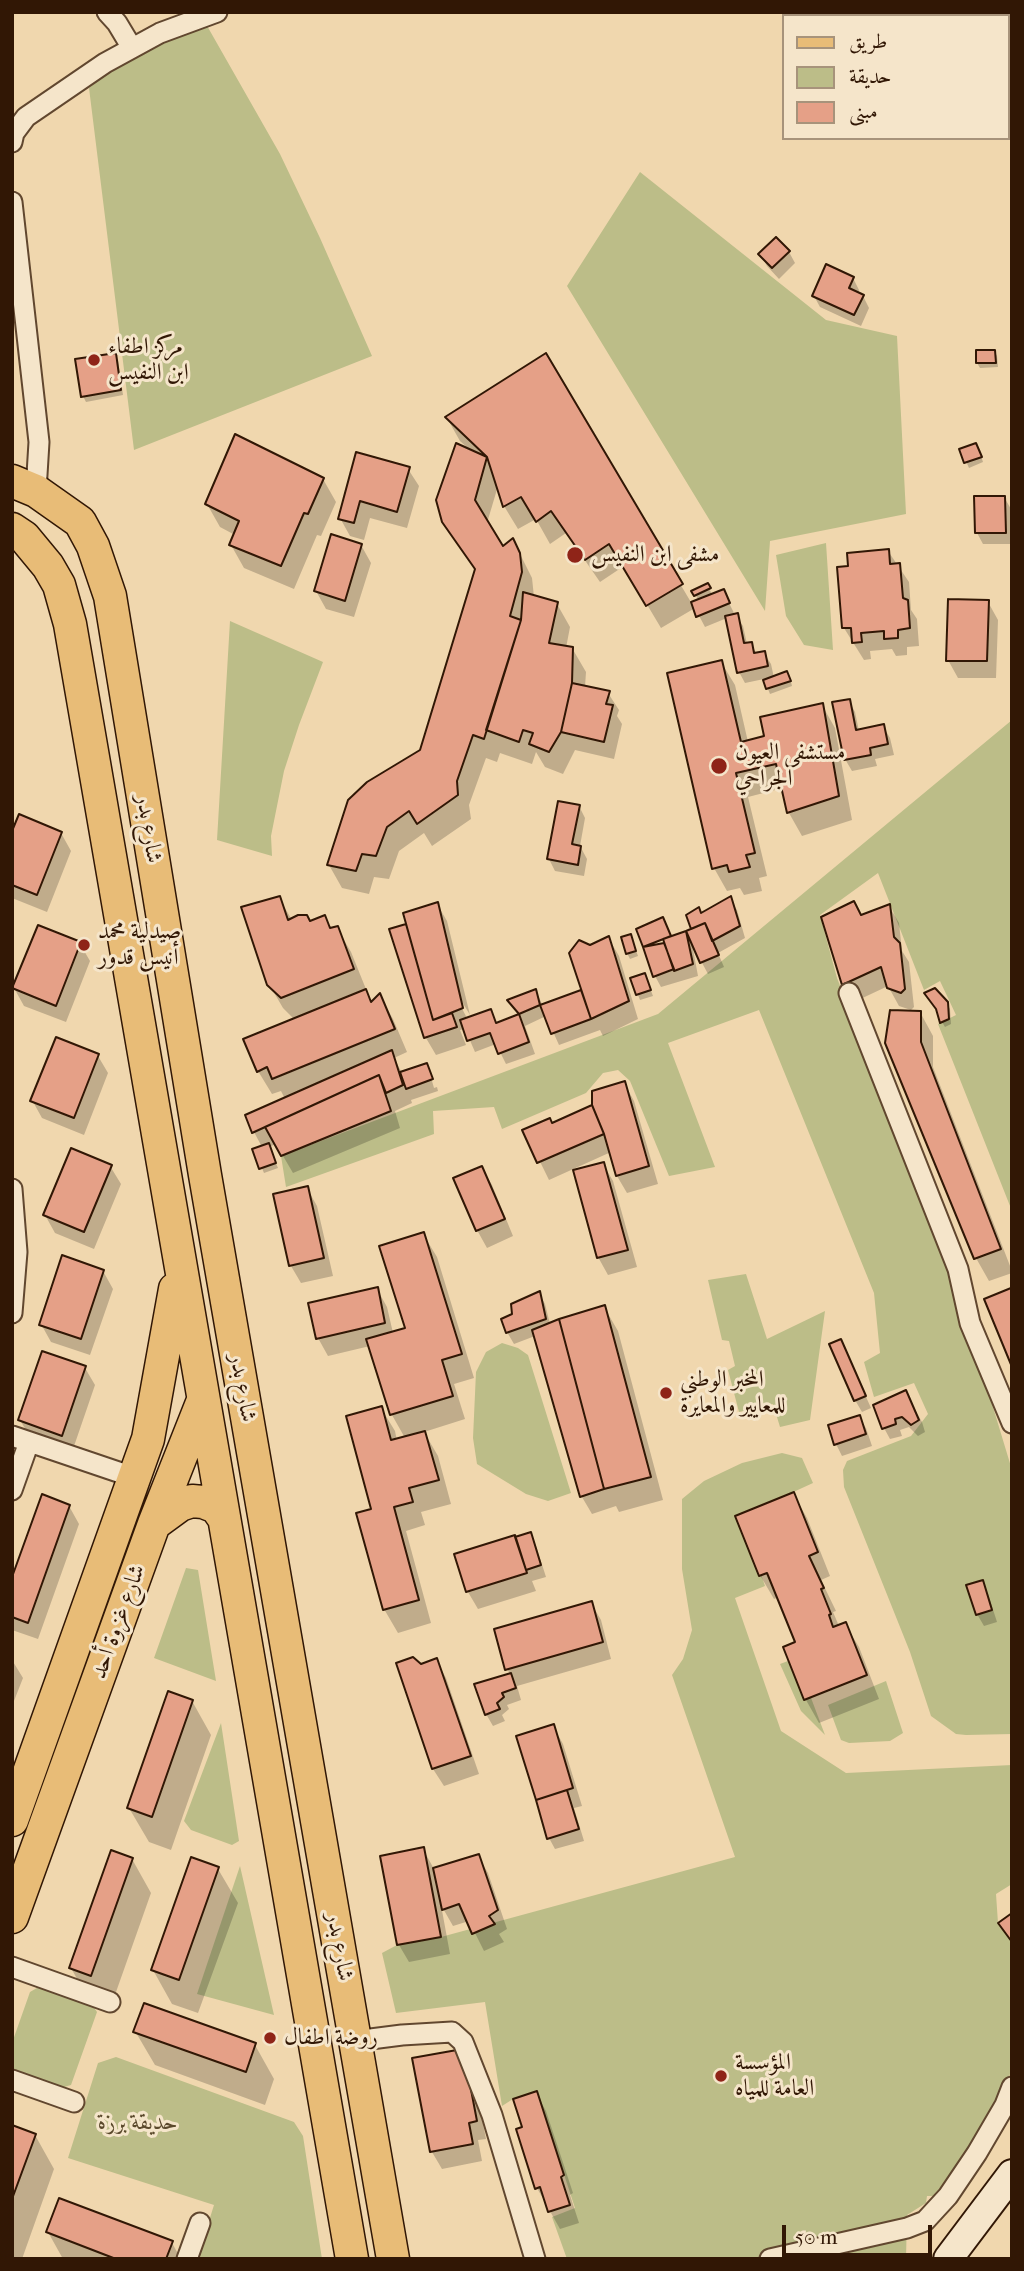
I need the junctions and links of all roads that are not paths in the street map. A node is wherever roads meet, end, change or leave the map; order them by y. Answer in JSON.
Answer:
{"nodes":[{"id":1,"x":107,"y":12,"type":"edge"},
{"id":2,"x":217,"y":12,"type":"edge"},
{"id":3,"x":132,"y":48,"type":"junction"},
{"id":4,"x":12,"y":142,"type":"edge"},
{"id":5,"x":12,"y":202,"type":"edge"},
{"id":6,"x":24,"y":486,"type":"edge"},
{"id":7,"x":80,"y":522,"type":"junction"},
{"id":8,"x":18,"y":533,"type":"edge"},
{"id":9,"x":110,"y":596,"type":"junction"},
{"id":10,"x":66,"y":604,"type":"junction"},
{"id":11,"x":849,"y":993,"type":"dead end"},
{"id":12,"x":12,"y":1189,"type":"edge"},
{"id":13,"x":173,"y":1229,"type":"junction"},
{"id":14,"x":12,"y":1312,"type":"edge"},
{"id":15,"x":232,"y":1331,"type":"junction"},
{"id":16,"x":203,"y":1400,"type":"junction"},
{"id":17,"x":245,"y":1407,"type":"junction"},
{"id":18,"x":1012,"y":1423,"type":"edge"},
{"id":19,"x":21,"y":1439,"type":"edge"},
{"id":20,"x":148,"y":1439,"type":"junction"},
{"id":21,"x":136,"y":1478,"type":"junction"},
{"id":22,"x":12,"y":1490,"type":"edge"},
{"id":23,"x":223,"y":1517,"type":"junction"},
{"id":24,"x":154,"y":1524,"type":"junction"},
{"id":25,"x":12,"y":1820,"type":"edge"},
{"id":26,"x":12,"y":1917,"type":"edge"},
{"id":27,"x":12,"y":1967,"type":"edge"},
{"id":28,"x":110,"y":2002,"type":"dead end"},
{"id":29,"x":355,"y":2041,"type":"junction"},
{"id":30,"x":12,"y":2080,"type":"edge"},
{"id":31,"x":1012,"y":2087,"type":"edge"},
{"id":32,"x":74,"y":2102,"type":"dead end"},
{"id":33,"x":1012,"y":2174,"type":"edge"},
{"id":34,"x":200,"y":2223,"type":"dead end"},
{"id":35,"x":187,"y":2259,"type":"edge"},
{"id":36,"x":352,"y":2259,"type":"edge"},
{"id":37,"x":393,"y":2259,"type":"edge"},
{"id":38,"x":535,"y":2259,"type":"edge"},
{"id":39,"x":771,"y":2259,"type":"edge"},
{"id":40,"x":948,"y":2259,"type":"edge"}],
"edges":[{"from":1,"to":3,"type":"street"},
{"from":2,"to":3,"type":"street"},
{"from":3,"to":4,"type":"street"},
{"from":5,"to":6,"type":"street"},
{"from":6,"to":7,"type":"main road"},
{"from":7,"to":8,"type":"main road"},
{"from":7,"to":9,"type":"main road","name":"شارع بدر"},
{"from":8,"to":10,"type":"main road","name":"شارع بدر"},
{"from":9,"to":10,"type":"main road"},
{"from":9,"to":15,"type":"main road","name":"شارع بدر"},
{"from":10,"to":13,"type":"main road","name":"شارع بدر"},
{"from":11,"to":18,"type":"street"},
{"from":12,"to":14,"type":"street"},
{"from":13,"to":16,"type":"main road","name":"شارع بدر"},
{"from":13,"to":20,"type":"main road","name":"شارع غزوة أحد"},
{"from":15,"to":16,"type":"main road","name":"شارع غزوة أحد"},
{"from":15,"to":17,"type":"main road","name":"شارع بدر"},
{"from":16,"to":17,"type":"main road"},
{"from":16,"to":20,"type":"main road"},
{"from":16,"to":23,"type":"main road","name":"شارع بدر"},
{"from":16,"to":24,"type":"main road","name":"شارع غزوة أحد"},
{"from":17,"to":29,"type":"main road","name":"شارع بدر"},
{"from":19,"to":21,"type":"street"},
{"from":19,"to":22,"type":"street"},
{"from":20,"to":21,"type":"main road","name":"شارع غزوة أحد"},
{"from":21,"to":25,"type":"main road","name":"شارع غزوة أحد"},
{"from":23,"to":24,"type":"main road"},
{"from":23,"to":36,"type":"main road","name":"شارع بدر"},
{"from":24,"to":26,"type":"main road","name":"شارع غزوة أحد"},
{"from":27,"to":28,"type":"street"},
{"from":29,"to":37,"type":"main road","name":"شارع بدر"},
{"from":29,"to":38,"type":"street"},
{"from":30,"to":32,"type":"street"},
{"from":31,"to":39,"type":"street"},
{"from":33,"to":40,"type":"main road"},
{"from":34,"to":35,"type":"street"}]}
